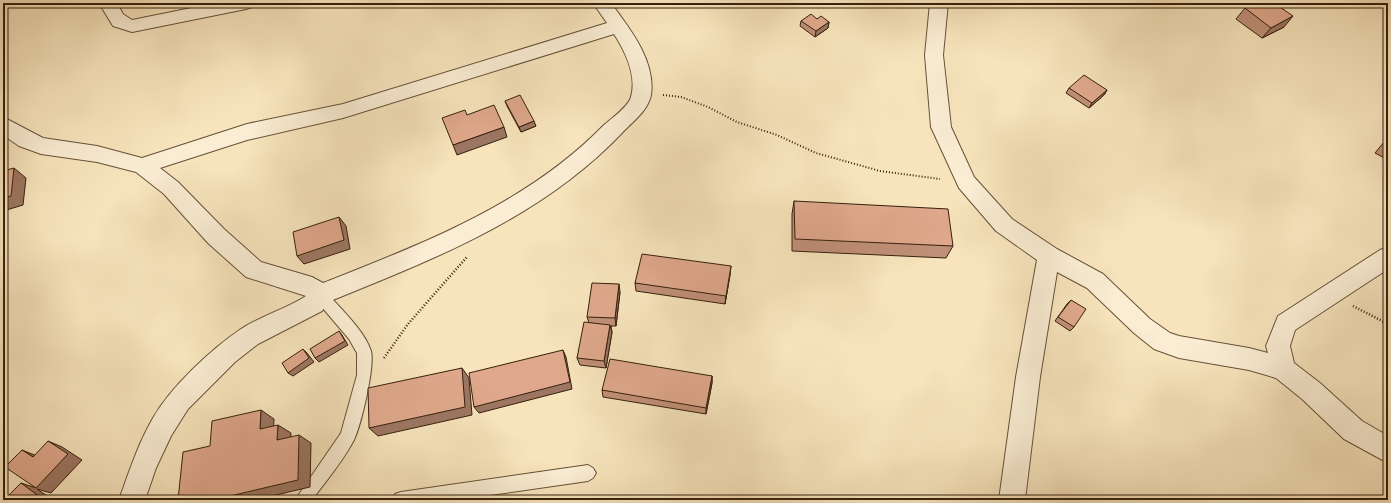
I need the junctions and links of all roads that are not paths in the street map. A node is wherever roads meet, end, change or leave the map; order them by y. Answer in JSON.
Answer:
{"nodes":[{"id":1,"x":108,"y":3,"type":"edge"},
{"id":2,"x":246,"y":3,"type":"edge"},
{"id":3,"x":602,"y":3,"type":"edge"},
{"id":4,"x":939,"y":3,"type":"edge"},
{"id":5,"x":618,"y":26,"type":"junction"},
{"id":6,"x":3,"y":125,"type":"edge"},
{"id":7,"x":142,"y":166,"type":"junction"},
{"id":8,"x":1049,"y":256,"type":"junction"},
{"id":9,"x":1388,"y":257,"type":"edge"},
{"id":10,"x":320,"y":295,"type":"junction"},
{"id":11,"x":1283,"y":369,"type":"junction"},
{"id":12,"x":1388,"y":450,"type":"edge"},
{"id":13,"x":588,"y":473,"type":"dead end"},
{"id":14,"x":132,"y":500,"type":"edge"},
{"id":15,"x":303,"y":500,"type":"edge"},
{"id":16,"x":400,"y":500,"type":"edge"},
{"id":17,"x":1012,"y":500,"type":"edge"}],
"edges":[{"from":1,"to":2,"type":"street"},
{"from":3,"to":5,"type":"street"},
{"from":4,"to":8,"type":"street"},
{"from":5,"to":7,"type":"street"},
{"from":5,"to":10,"type":"street"},
{"from":6,"to":7,"type":"street"},
{"from":7,"to":10,"type":"street"},
{"from":8,"to":11,"type":"street"},
{"from":8,"to":17,"type":"street"},
{"from":9,"to":11,"type":"street"},
{"from":10,"to":14,"type":"street"},
{"from":10,"to":15,"type":"lane"},
{"from":11,"to":12,"type":"street"},
{"from":13,"to":16,"type":"lane"}]}
